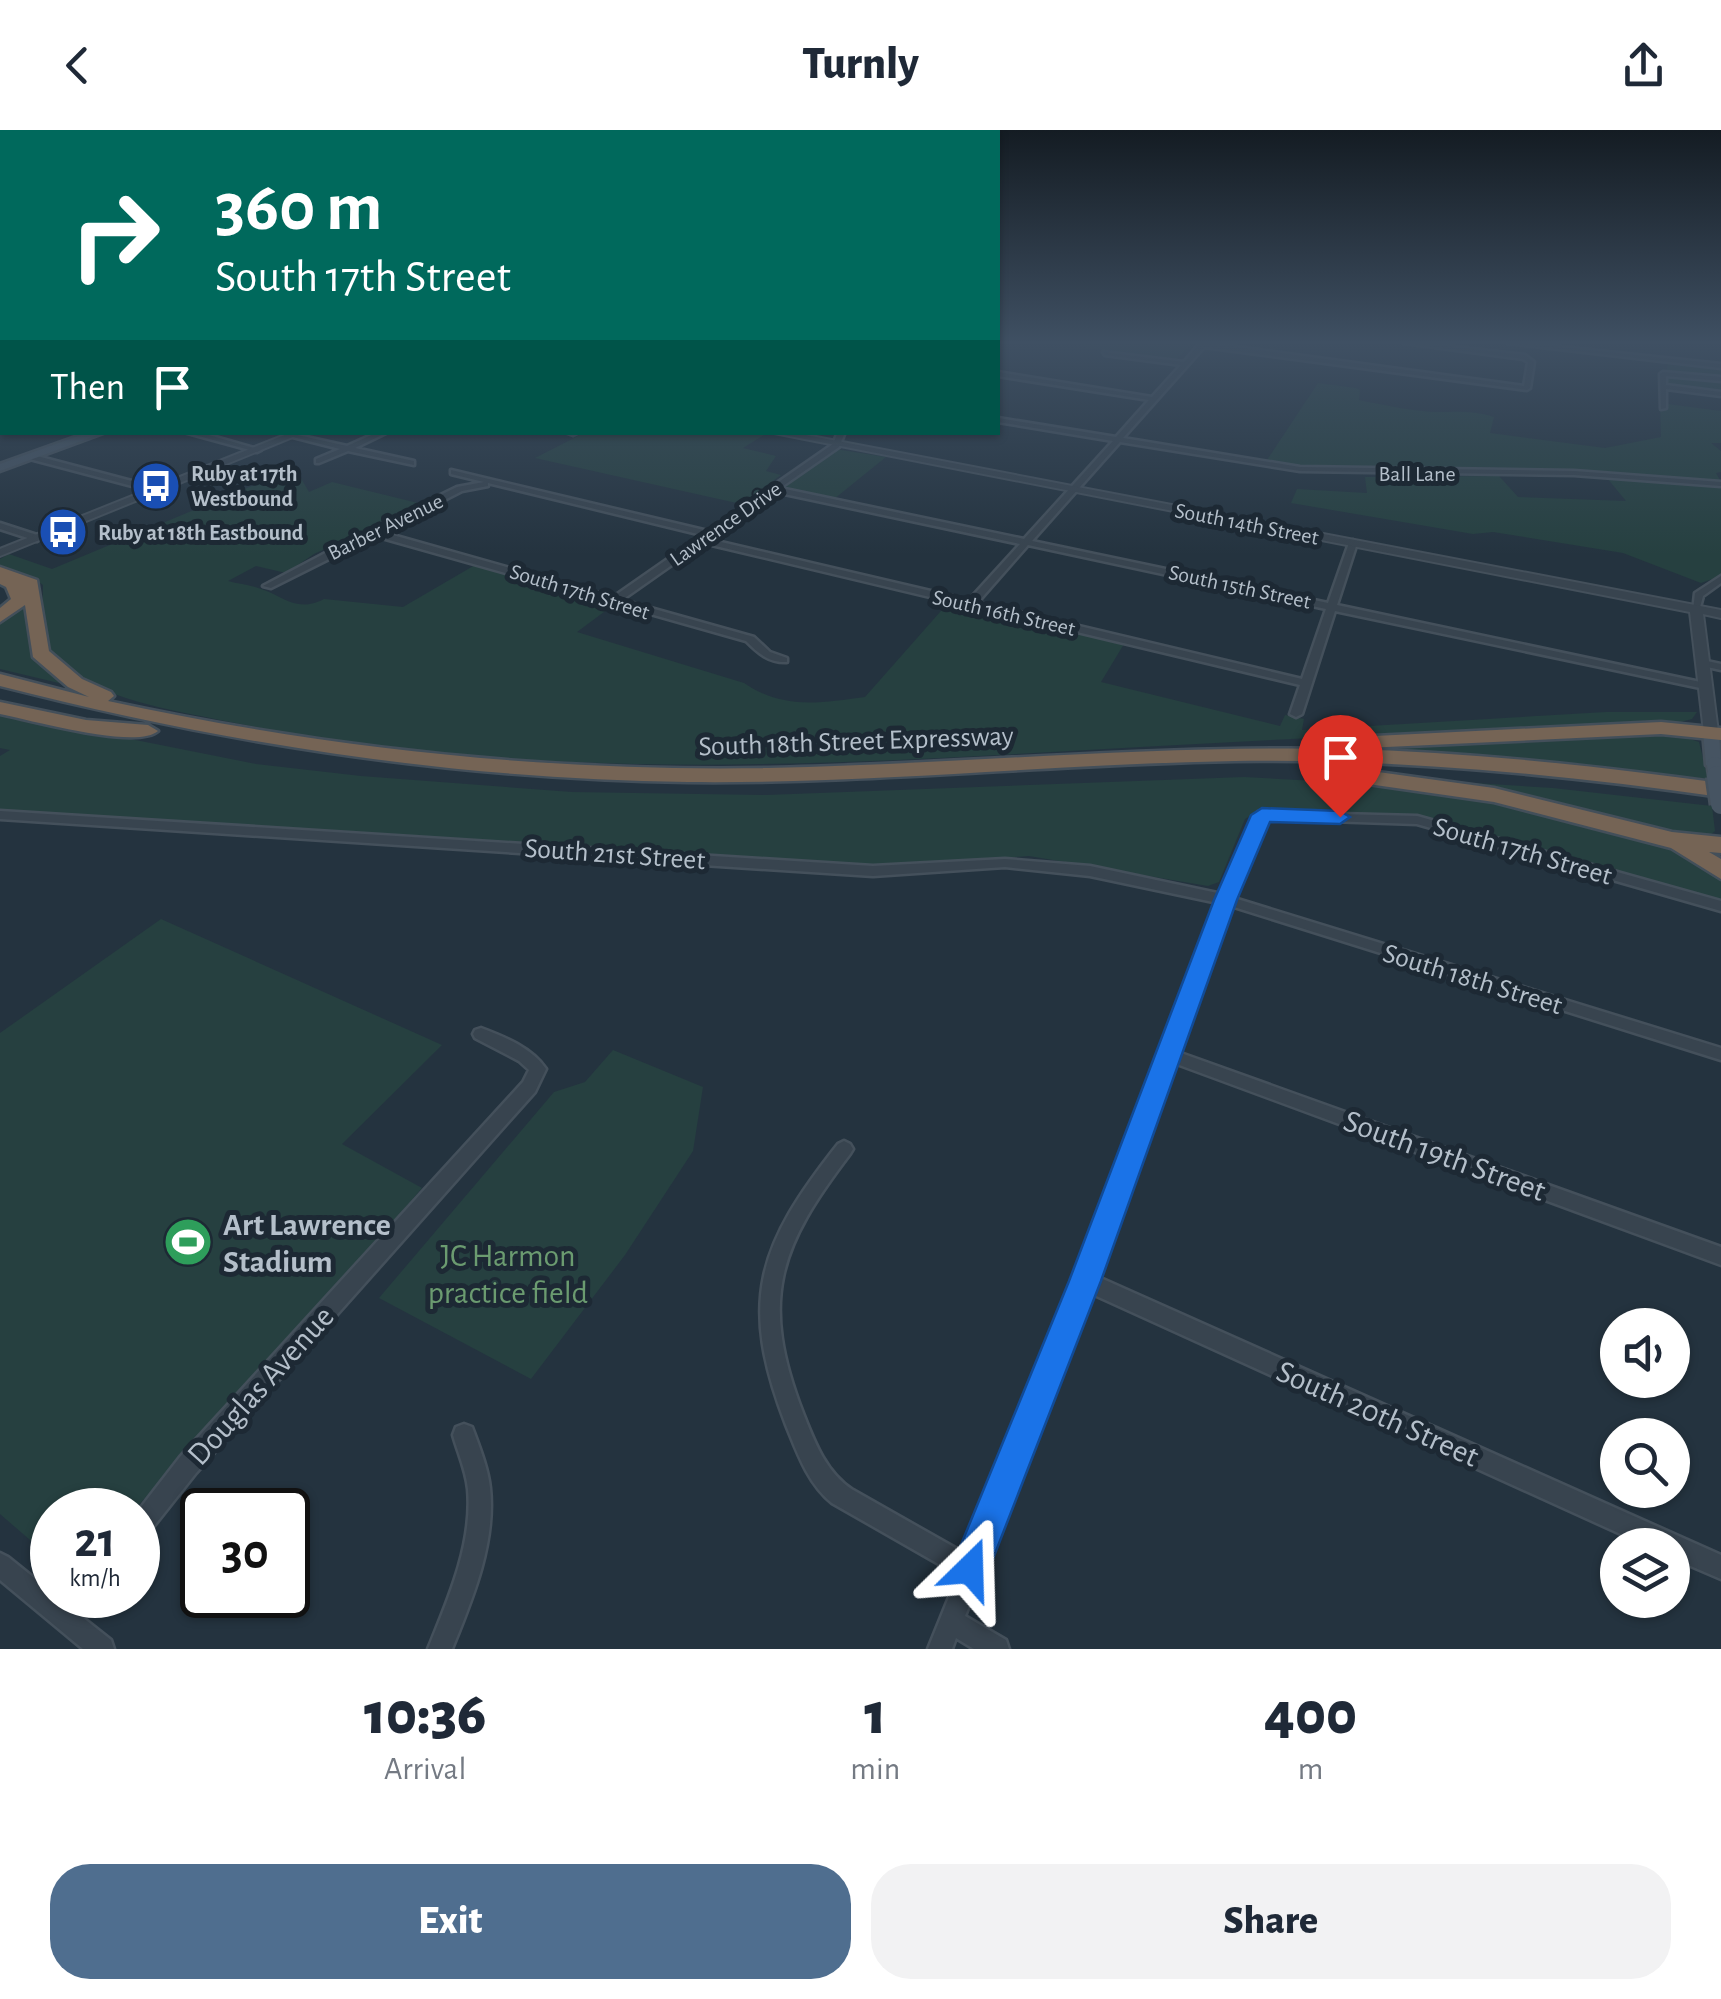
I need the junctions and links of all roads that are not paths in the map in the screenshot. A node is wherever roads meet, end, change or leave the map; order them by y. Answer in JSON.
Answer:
{"nodes":[{"id":1,"x":1140,"y":414,"type":"edge"},
{"id":2,"x":1000,"y":420,"type":"edge"},
{"id":3,"x":93,"y":435,"type":"edge"},
{"id":4,"x":199,"y":435,"type":"edge"},
{"id":5,"x":294,"y":435,"type":"edge"},
{"id":6,"x":301,"y":435,"type":"edge"},
{"id":7,"x":378,"y":435,"type":"edge"},
{"id":8,"x":801,"y":435,"type":"edge"},
{"id":9,"x":839,"y":439,"type":"edge"},
{"id":10,"x":1115,"y":440,"type":"junction"},
{"id":11,"x":348,"y":448,"type":"junction"},
{"id":12,"x":257,"y":450,"type":"junction"},
{"id":13,"x":33,"y":457,"type":"junction"},
{"id":14,"x":320,"y":461,"type":"dead end"},
{"id":15,"x":411,"y":464,"type":"dead end"},
{"id":16,"x":0,"y":468,"type":"edge"},
{"id":17,"x":454,"y":472,"type":"dead end"},
{"id":18,"x":1721,"y":484,"type":"edge"},
{"id":19,"x":506,"y":485,"type":"junction"},
{"id":20,"x":774,"y":488,"type":"junction"},
{"id":21,"x":156,"y":490,"type":"junction"},
{"id":22,"x":1072,"y":490,"type":"junction"},
{"id":23,"x":0,"y":526,"type":"edge"},
{"id":24,"x":372,"y":532,"type":"junction"},
{"id":25,"x":706,"y":537,"type":"junction"},
{"id":26,"x":37,"y":538,"type":"junction"},
{"id":27,"x":1028,"y":541,"type":"junction"},
{"id":28,"x":1353,"y":543,"type":"junction"},
{"id":29,"x":0,"y":553,"type":"edge"},
{"id":30,"x":1,"y":577,"type":"edge"},
{"id":31,"x":1721,"y":579,"type":"edge"},
{"id":32,"x":268,"y":586,"type":"dead end"},
{"id":33,"x":614,"y":601,"type":"junction"},
{"id":34,"x":972,"y":604,"type":"junction"},
{"id":35,"x":1333,"y":606,"type":"junction"},
{"id":36,"x":1696,"y":609,"type":"junction"},
{"id":37,"x":1721,"y":614,"type":"edge"},
{"id":38,"x":0,"y":617,"type":"edge"},
{"id":39,"x":783,"y":660,"type":"dead end"},
{"id":40,"x":1702,"y":663,"type":"junction"},
{"id":41,"x":1721,"y":667,"type":"edge"},
{"id":42,"x":0,"y":680,"type":"edge"},
{"id":43,"x":1306,"y":684,"type":"junction"},
{"id":44,"x":1705,"y":686,"type":"junction"},
{"id":45,"x":0,"y":692,"type":"edge"},
{"id":46,"x":0,"y":708,"type":"edge"},
{"id":47,"x":1296,"y":714,"type":"dead end"},
{"id":48,"x":159,"y":726,"type":"junction"},
{"id":49,"x":1715,"y":727,"type":"edge"},
{"id":50,"x":1190,"y":757,"type":"junction"},
{"id":51,"x":1286,"y":768,"type":"junction"},
{"id":52,"x":1721,"y":790,"type":"edge"},
{"id":53,"x":1721,"y":801,"type":"edge"},
{"id":54,"x":0,"y":815,"type":"edge"},
{"id":55,"x":1672,"y":840,"type":"junction"},
{"id":56,"x":1721,"y":845,"type":"edge"},
{"id":57,"x":1721,"y":870,"type":"edge"},
{"id":58,"x":1226,"y":900,"type":"junction"},
{"id":59,"x":1721,"y":906,"type":"edge"},
{"id":60,"x":480,"y":1034,"type":"dead end"},
{"id":61,"x":1721,"y":1054,"type":"edge"},
{"id":62,"x":1169,"y":1055,"type":"junction"},
{"id":63,"x":844,"y":1149,"type":"dead end"},
{"id":64,"x":1721,"y":1256,"type":"edge"},
{"id":65,"x":1085,"y":1281,"type":"junction"},
{"id":66,"x":464,"y":1435,"type":"dead end"},
{"id":67,"x":160,"y":1500,"type":"edge"},
{"id":68,"x":1634,"y":1528,"type":"edge"},
{"id":69,"x":1690,"y":1553,"type":"edge"},
{"id":70,"x":0,"y":1565,"type":"edge"},
{"id":71,"x":1721,"y":1568,"type":"edge"},
{"id":72,"x":970,"y":1569,"type":"junction"},
{"id":73,"x":66,"y":1619,"type":"joint"},
{"id":74,"x":950,"y":1620,"type":"junction"},
{"id":75,"x":102,"y":1649,"type":"edge"},
{"id":76,"x":440,"y":1649,"type":"edge"},
{"id":77,"x":940,"y":1649,"type":"edge"},
{"id":78,"x":997,"y":1649,"type":"edge"}],
"edges":[{"from":1,"to":10,"type":"street"},
{"from":2,"to":10,"type":"street","name":"Ball Lane"},
{"from":3,"to":13,"type":"main road"},
{"from":4,"to":12,"type":"street"},
{"from":5,"to":12,"type":"street"},
{"from":6,"to":11,"type":"street"},
{"from":7,"to":11,"type":"street"},
{"from":8,"to":9,"type":"street","name":"South 14th Street"},
{"from":9,"to":20,"type":"street","name":"Lawrence Drive"},
{"from":9,"to":22,"type":"street","name":"South 14th Street"},
{"from":10,"to":18,"type":"street","name":"Ball Lane"},
{"from":10,"to":22,"type":"street"},
{"from":11,"to":14,"type":"street"},
{"from":11,"to":15,"type":"street"},
{"from":12,"to":21,"type":"street"},
{"from":13,"to":16,"type":"main road"},
{"from":13,"to":21,"type":"street"},
{"from":17,"to":19,"type":"street","name":"South 16th Street"},
{"from":19,"to":24,"type":"street","name":"Barber Avenue"},
{"from":19,"to":25,"type":"street","name":"South 16th Street"},
{"from":20,"to":25,"type":"street","name":"Lawrence Drive"},
{"from":20,"to":27,"type":"street","name":"South 15th Street"},
{"from":21,"to":26,"type":"street"},
{"from":22,"to":27,"type":"street"},
{"from":22,"to":28,"type":"street","name":"South 14th Street"},
{"from":23,"to":26,"type":"street"},
{"from":24,"to":32,"type":"street","name":"Barber Avenue"},
{"from":24,"to":33,"type":"street","name":"South 17th Street"},
{"from":25,"to":33,"type":"street","name":"Lawrence Drive"},
{"from":25,"to":34,"type":"street","name":"South 16th Street"},
{"from":26,"to":29,"type":"street"},
{"from":27,"to":34,"type":"street"},
{"from":27,"to":35,"type":"street","name":"South 15th Street"},
{"from":28,"to":35,"type":"street"},
{"from":28,"to":36,"type":"street","name":"South 14th Street"},
{"from":30,"to":38,"type":"highway"},
{"from":30,"to":48,"type":"highway"},
{"from":31,"to":36,"type":"street"},
{"from":33,"to":39,"type":"street","name":"South 17th Street"},
{"from":34,"to":43,"type":"street","name":"South 16th Street"},
{"from":35,"to":43,"type":"street"},
{"from":35,"to":44,"type":"street","name":"South 15th Street"},
{"from":36,"to":37,"type":"street","name":"South 14th Street"},
{"from":36,"to":40,"type":"street"},
{"from":40,"to":41,"type":"street"},
{"from":40,"to":44,"type":"street"},
{"from":42,"to":48,"type":"highway","name":"South 18th Street Expressway"},
{"from":43,"to":47,"type":"street"},
{"from":44,"to":49,"type":"street"},
{"from":45,"to":48,"type":"highway","name":"South 18th Street Expressway"},
{"from":46,"to":48,"type":"highway"},
{"from":48,"to":50,"type":"highway","name":"South 18th Street Expressway"},
{"from":48,"to":51,"type":"highway","name":"South 18th Street Expressway"},
{"from":49,"to":50,"type":"highway"},
{"from":49,"to":53,"type":"main road","bridge":true},
{"from":50,"to":52,"type":"highway","name":"South 18th Street Expressway"},
{"from":51,"to":53,"type":"highway","name":"South 18th Street Expressway"},
{"from":51,"to":55,"type":"highway"},
{"from":54,"to":58,"type":"street","name":"South 21st Street"},
{"from":55,"to":56,"type":"highway"},
{"from":55,"to":57,"type":"highway"},
{"from":58,"to":59,"type":"street","name":"South 17th Street"},
{"from":58,"to":61,"type":"street","name":"South 18th Street"},
{"from":58,"to":62,"type":"street"},
{"from":60,"to":67,"type":"street","name":"Douglas Avenue"},
{"from":62,"to":64,"type":"street","name":"South 19th Street"},
{"from":62,"to":65,"type":"street"},
{"from":63,"to":72,"type":"street"},
{"from":65,"to":68,"type":"street","name":"South 20th Street"},
{"from":65,"to":72,"type":"street"},
{"from":66,"to":76,"type":"street"},
{"from":69,"to":71,"type":"street","name":"South 20th Street"},
{"from":70,"to":73,"type":"street"},
{"from":72,"to":74,"type":"street"},
{"from":73,"to":75,"type":"street"},
{"from":74,"to":77,"type":"street"},
{"from":74,"to":78,"type":"street"}]}
